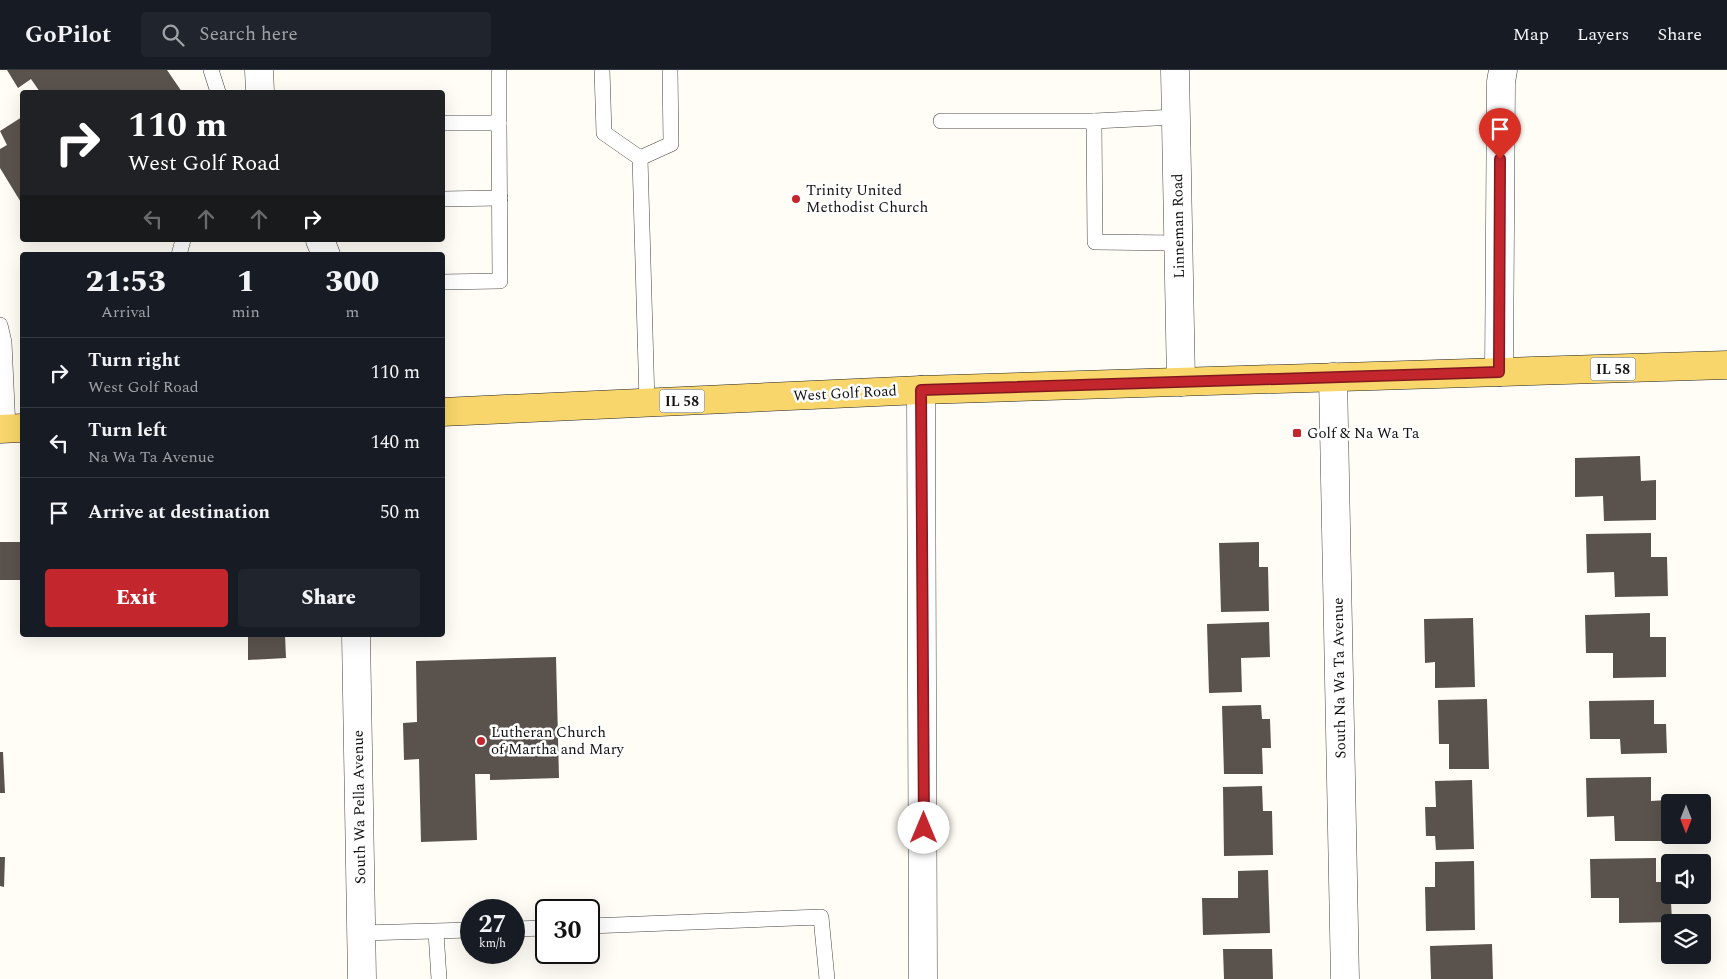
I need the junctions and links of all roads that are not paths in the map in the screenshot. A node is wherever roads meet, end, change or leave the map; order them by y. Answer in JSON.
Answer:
{"nodes":[{"id":1,"x":211,"y":70,"type":"edge"},
{"id":2,"x":260,"y":70,"type":"edge"},
{"id":3,"x":499,"y":70,"type":"edge"},
{"id":4,"x":602,"y":70,"type":"edge"},
{"id":5,"x":670,"y":70,"type":"edge"},
{"id":6,"x":1175,"y":70,"type":"edge"},
{"id":7,"x":1503,"y":70,"type":"edge"},
{"id":8,"x":217,"y":90,"type":"edge"},
{"id":9,"x":260,"y":90,"type":"edge"},
{"id":10,"x":1176,"y":117,"type":"junction"},
{"id":11,"x":941,"y":121,"type":"dead end"},
{"id":12,"x":1094,"y":121,"type":"junction"},
{"id":13,"x":445,"y":123,"type":"edge"},
{"id":14,"x":499,"y":123,"type":"junction"},
{"id":15,"x":640,"y":158,"type":"junction"},
{"id":16,"x":500,"y":198,"type":"junction"},
{"id":17,"x":445,"y":199,"type":"edge"},
{"id":18,"x":1178,"y":243,"type":"junction"},
{"id":19,"x":445,"y":282,"type":"edge"},
{"id":20,"x":0,"y":325,"type":"edge"},
{"id":21,"x":1727,"y":365,"type":"edge"},
{"id":22,"x":1499,"y":372,"type":"junction"},
{"id":23,"x":1333,"y":377,"type":"junction"},
{"id":24,"x":1181,"y":382,"type":"junction"},
{"id":25,"x":921,"y":390,"type":"junction"},
{"id":26,"x":647,"y":402,"type":"junction"},
{"id":27,"x":445,"y":412,"type":"edge"},
{"id":28,"x":10,"y":429,"type":"edge"},
{"id":29,"x":356,"y":637,"type":"edge"},
{"id":30,"x":600,"y":926,"type":"edge"},
{"id":31,"x":460,"y":931,"type":"edge"},
{"id":32,"x":436,"y":932,"type":"junction"},
{"id":33,"x":362,"y":933,"type":"junction"},
{"id":34,"x":362,"y":979,"type":"edge"},
{"id":35,"x":439,"y":979,"type":"edge"},
{"id":36,"x":827,"y":979,"type":"edge"},
{"id":37,"x":923,"y":979,"type":"edge"},
{"id":38,"x":1345,"y":979,"type":"edge"}],
"edges":[{"from":1,"to":8,"type":"lane"},
{"from":2,"to":9,"type":"street"},
{"from":3,"to":14,"type":"lane"},
{"from":4,"to":15,"type":"lane"},
{"from":5,"to":15,"type":"lane"},
{"from":6,"to":10,"type":"street","name":"Linneman Road"},
{"from":7,"to":22,"type":"street"},
{"from":10,"to":12,"type":"lane"},
{"from":10,"to":18,"type":"street","name":"Linneman Road"},
{"from":11,"to":12,"type":"lane"},
{"from":12,"to":18,"type":"lane"},
{"from":13,"to":14,"type":"lane"},
{"from":14,"to":16,"type":"lane"},
{"from":15,"to":26,"type":"lane"},
{"from":16,"to":17,"type":"lane"},
{"from":16,"to":19,"type":"lane"},
{"from":18,"to":24,"type":"street","name":"Linneman Road"},
{"from":20,"to":28,"type":"lane"},
{"from":21,"to":22,"type":"main road","name":"West Golf Road","number":"IL 58"},
{"from":22,"to":23,"type":"main road","name":"West Golf Road","number":"IL 58"},
{"from":23,"to":24,"type":"main road","name":"West Golf Road","number":"IL 58"},
{"from":23,"to":38,"type":"street","name":"South Na Wa Ta Avenue"},
{"from":24,"to":25,"type":"main road","name":"West Golf Road","number":"IL 58"},
{"from":25,"to":26,"type":"main road","name":"West Golf Road","number":"IL 58"},
{"from":25,"to":37,"type":"street"},
{"from":26,"to":27,"type":"main road","name":"West Golf Road","number":"IL 58"},
{"from":29,"to":33,"type":"street","name":"South Wa Pella Avenue"},
{"from":30,"to":36,"type":"lane"},
{"from":31,"to":32,"type":"lane"},
{"from":32,"to":33,"type":"lane"},
{"from":32,"to":35,"type":"lane"},
{"from":33,"to":34,"type":"street","name":"South Wa Pella Avenue"}]}
